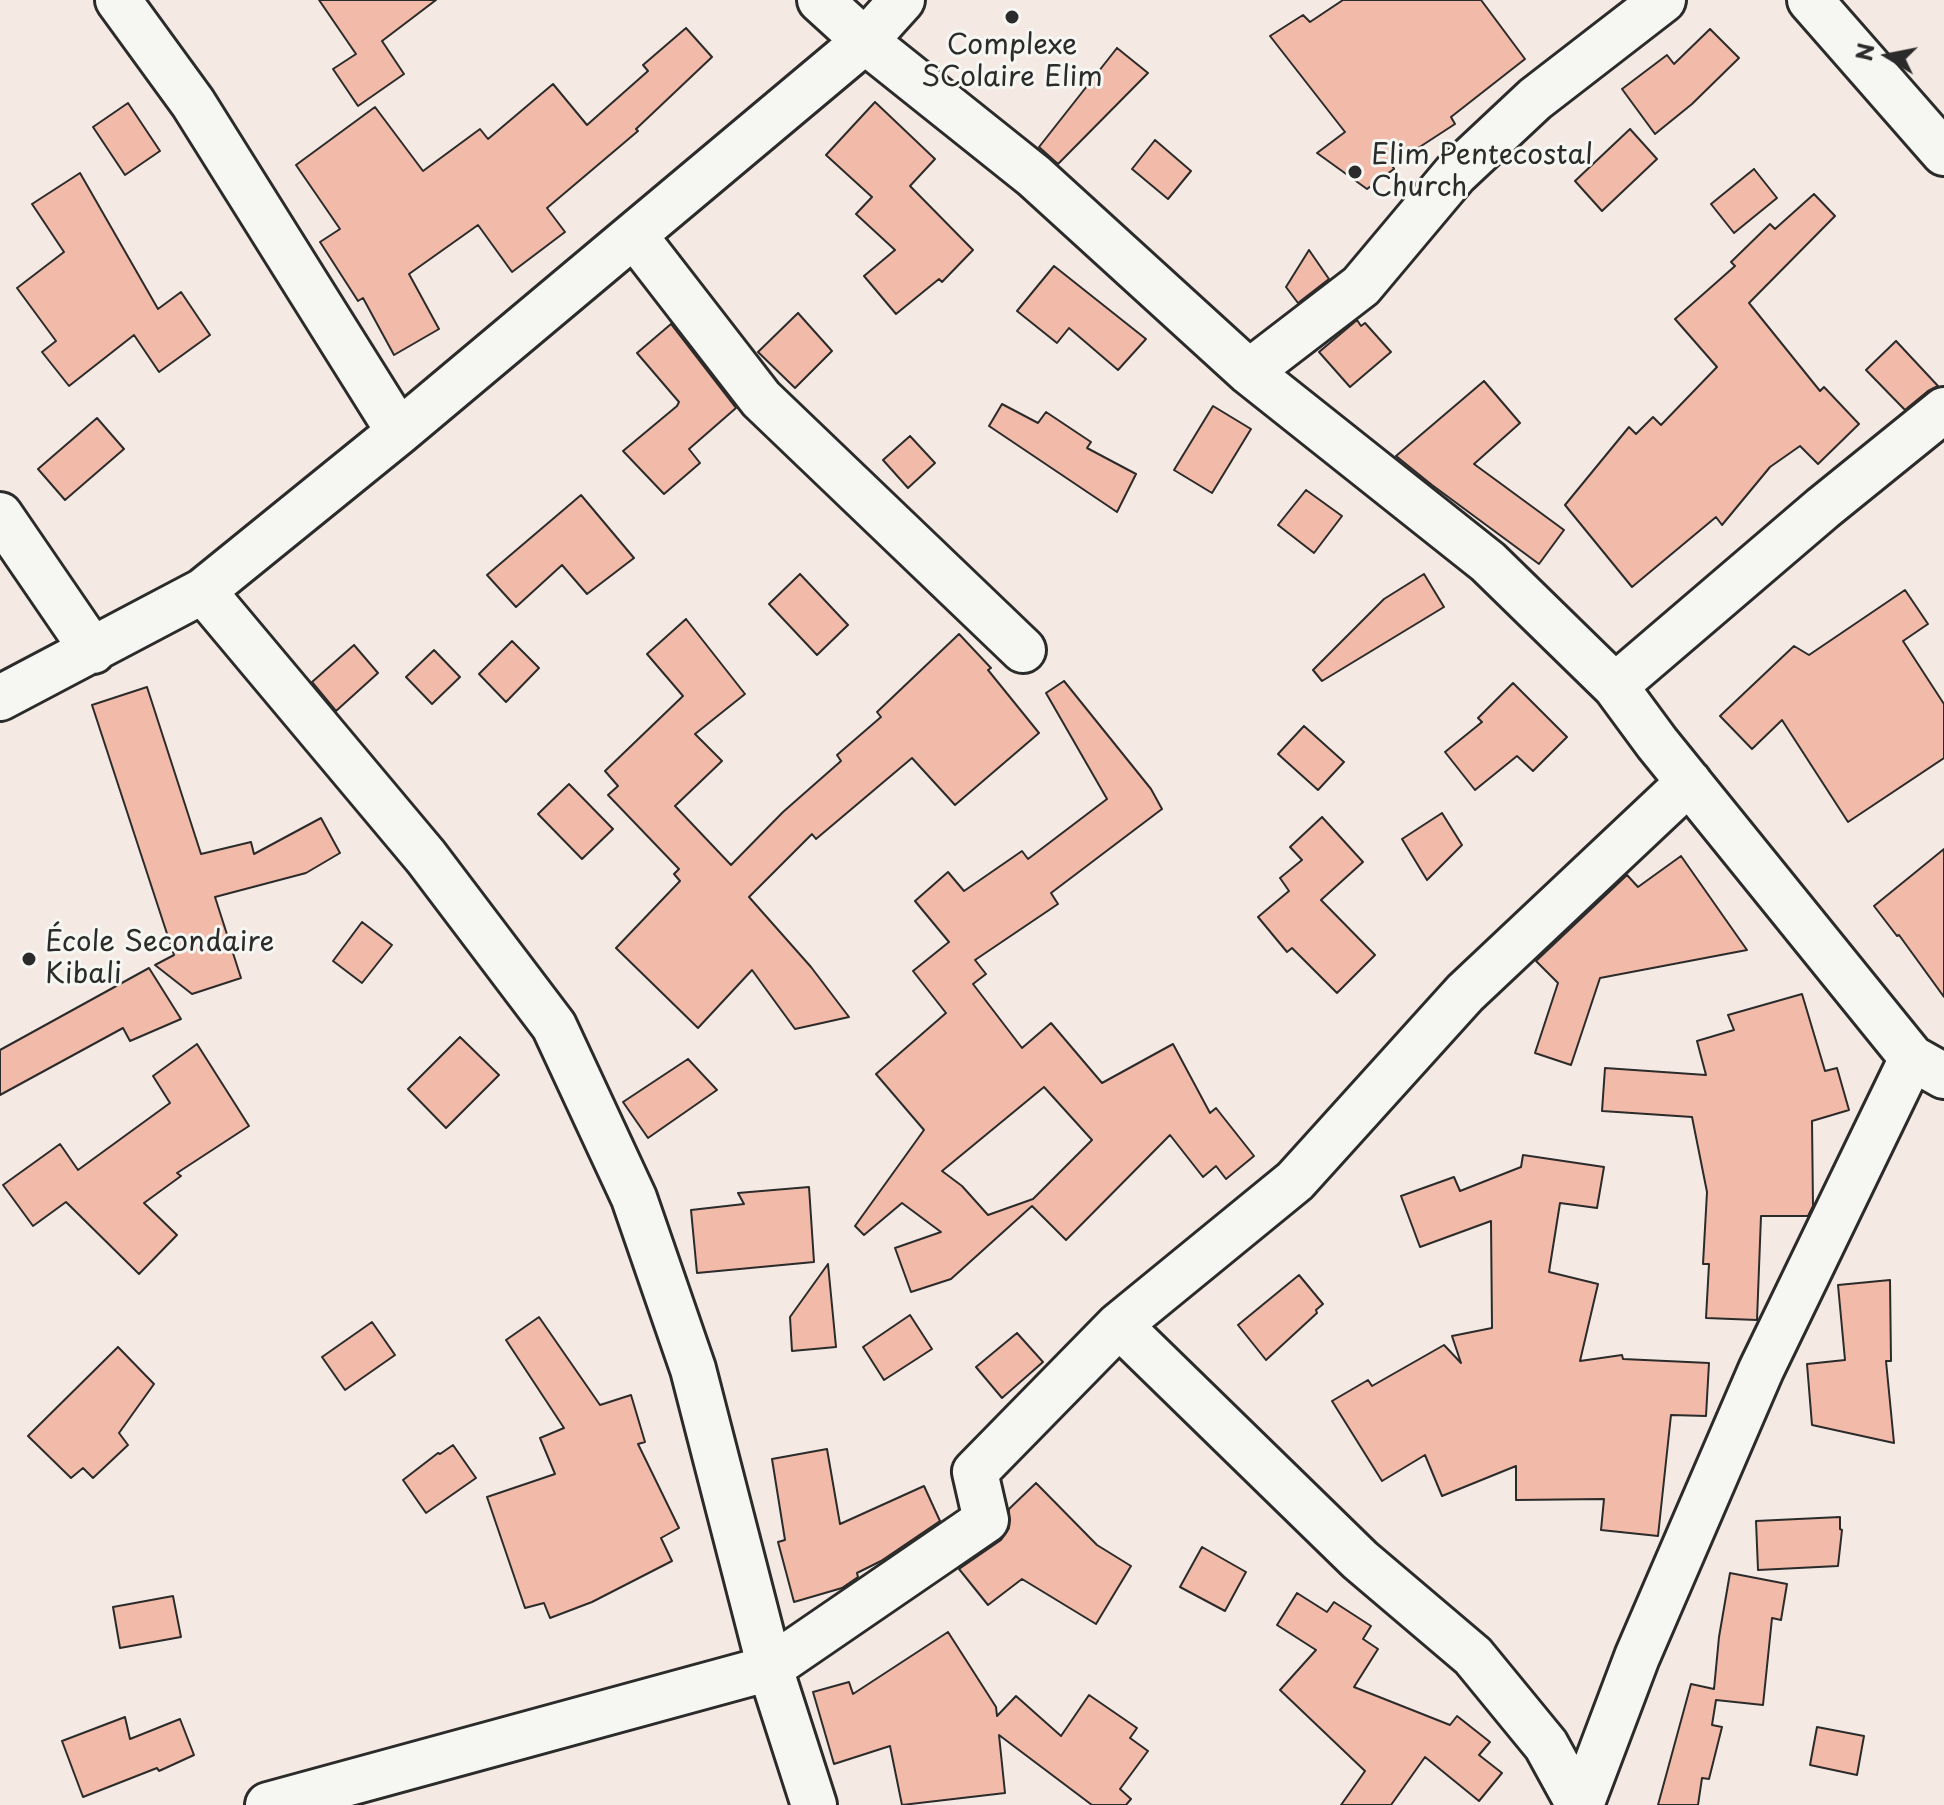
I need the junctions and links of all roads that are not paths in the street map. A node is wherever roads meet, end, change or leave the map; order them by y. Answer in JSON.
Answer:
{"nodes":[{"id":1,"x":118,"y":0,"type":"edge"},
{"id":2,"x":820,"y":0,"type":"edge"},
{"id":3,"x":902,"y":0,"type":"edge"},
{"id":4,"x":1663,"y":0,"type":"edge"},
{"id":5,"x":1810,"y":0,"type":"edge"},
{"id":6,"x":865,"y":41,"type":"junction"},
{"id":7,"x":1944,"y":153,"type":"edge"},
{"id":8,"x":634,"y":235,"type":"junction"},
{"id":9,"x":1249,"y":372,"type":"junction"},
{"id":10,"x":1944,"y":410,"type":"edge"},
{"id":11,"x":399,"y":432,"type":"junction"},
{"id":12,"x":0,"y":515,"type":"edge"},
{"id":13,"x":203,"y":591,"type":"junction"},
{"id":14,"x":1023,"y":650,"type":"dead end"},
{"id":15,"x":93,"y":651,"type":"junction"},
{"id":16,"x":1615,"y":686,"type":"junction"},
{"id":17,"x":0,"y":698,"type":"edge"},
{"id":18,"x":1689,"y":782,"type":"junction"},
{"id":19,"x":1928,"y":1067,"type":"edge"},
{"id":20,"x":1119,"y":1325,"type":"junction"},
{"id":21,"x":770,"y":1668,"type":"junction"},
{"id":22,"x":268,"y":1805,"type":"edge"},
{"id":23,"x":814,"y":1805,"type":"edge"},
{"id":24,"x":1580,"y":1805,"type":"edge"}],
"edges":[{"from":1,"to":11,"type":"street"},
{"from":2,"to":6,"type":"street"},
{"from":3,"to":6,"type":"street"},
{"from":4,"to":9,"type":"street"},
{"from":5,"to":7,"type":"street"},
{"from":6,"to":8,"type":"street"},
{"from":6,"to":9,"type":"street"},
{"from":8,"to":11,"type":"street"},
{"from":8,"to":14,"type":"street"},
{"from":9,"to":16,"type":"street"},
{"from":10,"to":16,"type":"street"},
{"from":11,"to":13,"type":"street"},
{"from":12,"to":15,"type":"street"},
{"from":13,"to":15,"type":"street"},
{"from":13,"to":21,"type":"street"},
{"from":15,"to":17,"type":"street"},
{"from":16,"to":18,"type":"street"},
{"from":18,"to":19,"type":"street"},
{"from":18,"to":20,"type":"street"},
{"from":19,"to":24,"type":"street"},
{"from":20,"to":21,"type":"street"},
{"from":20,"to":24,"type":"street"},
{"from":21,"to":22,"type":"street"},
{"from":21,"to":23,"type":"street"}]}
